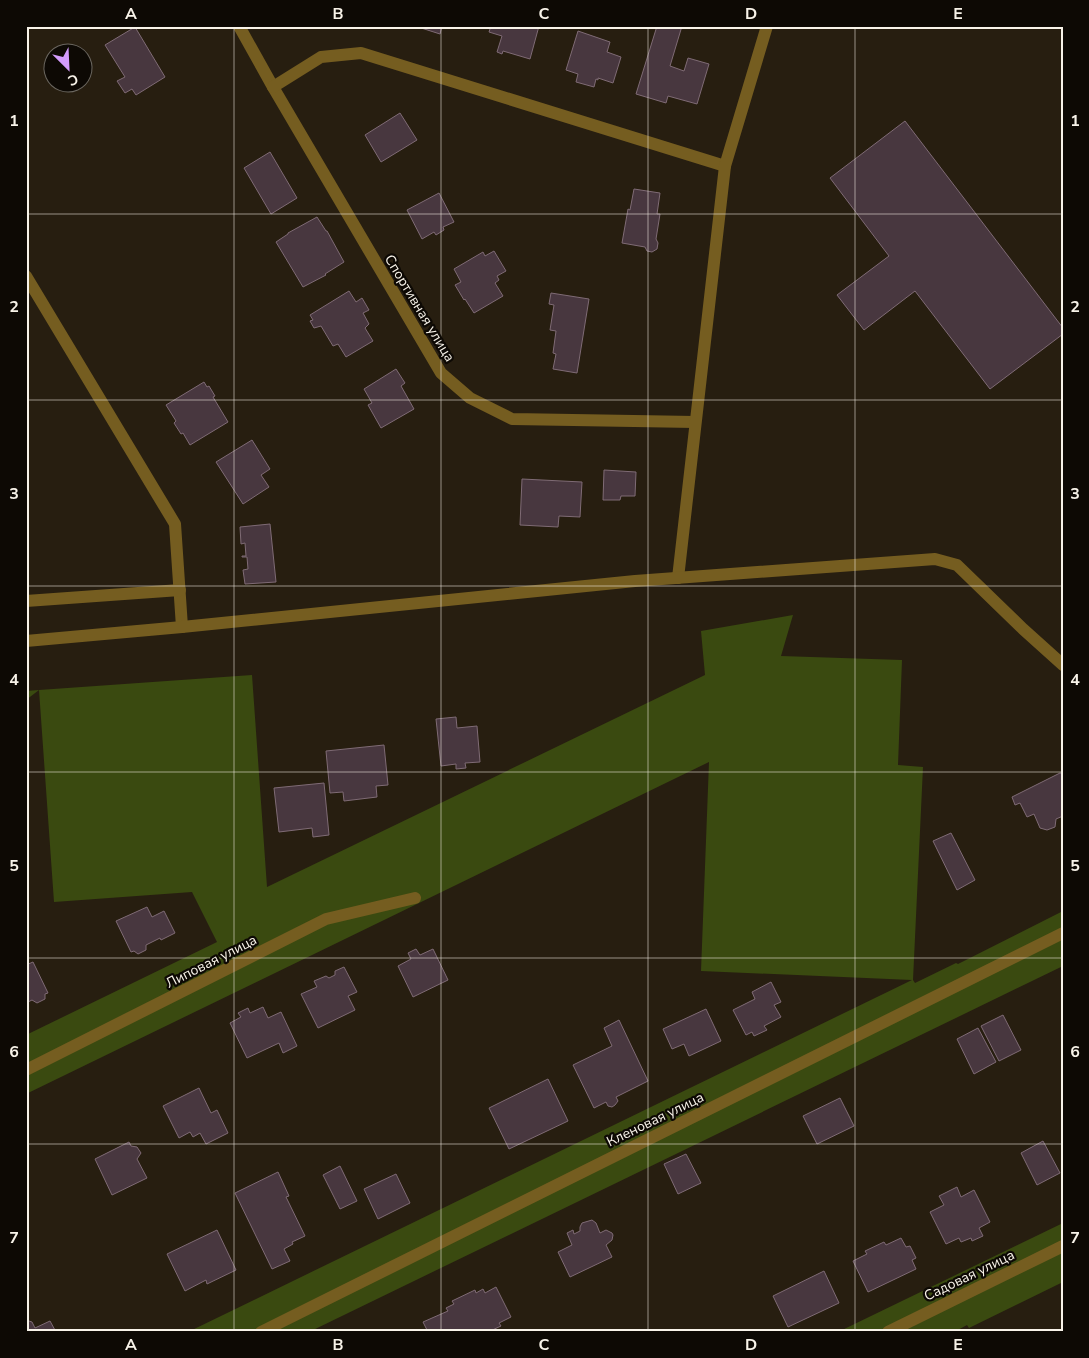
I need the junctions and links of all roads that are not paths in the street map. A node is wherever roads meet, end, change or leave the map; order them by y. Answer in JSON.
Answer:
{"nodes":[{"id":1,"x":239,"y":26,"type":"edge"},
{"id":2,"x":768,"y":26,"type":"edge"},
{"id":3,"x":273,"y":87,"type":"junction"},
{"id":4,"x":725,"y":166,"type":"junction"},
{"id":5,"x":26,"y":276,"type":"edge"},
{"id":6,"x":695,"y":422,"type":"junction"},
{"id":7,"x":678,"y":578,"type":"junction"},
{"id":8,"x":180,"y":590,"type":"junction"},
{"id":9,"x":26,"y":601,"type":"edge"},
{"id":10,"x":182,"y":627,"type":"junction"},
{"id":11,"x":26,"y":641,"type":"edge"},
{"id":12,"x":1063,"y":665,"type":"edge"},
{"id":13,"x":416,"y":898,"type":"dead end"},
{"id":14,"x":1063,"y":933,"type":"edge"},
{"id":15,"x":26,"y":1070,"type":"edge"},
{"id":16,"x":1063,"y":1246,"type":"edge"},
{"id":17,"x":261,"y":1332,"type":"edge"},
{"id":18,"x":888,"y":1332,"type":"edge"}],
"edges":[{"from":1,"to":3,"type":"street","name":"Спортивная улица"},
{"from":2,"to":4,"type":"street"},
{"from":3,"to":4,"type":"street"},
{"from":3,"to":6,"type":"street","name":"Спортивная улица"},
{"from":4,"to":6,"type":"street"},
{"from":5,"to":8,"type":"street"},
{"from":6,"to":7,"type":"street"},
{"from":7,"to":10,"type":"street"},
{"from":7,"to":12,"type":"street"},
{"from":8,"to":9,"type":"street"},
{"from":8,"to":10,"type":"street"},
{"from":10,"to":11,"type":"street"},
{"from":13,"to":15,"type":"street","name":"Липовая улица"},
{"from":14,"to":17,"type":"street","name":"Кленовая улица"},
{"from":16,"to":18,"type":"street","name":"Садовая улица"}]}
